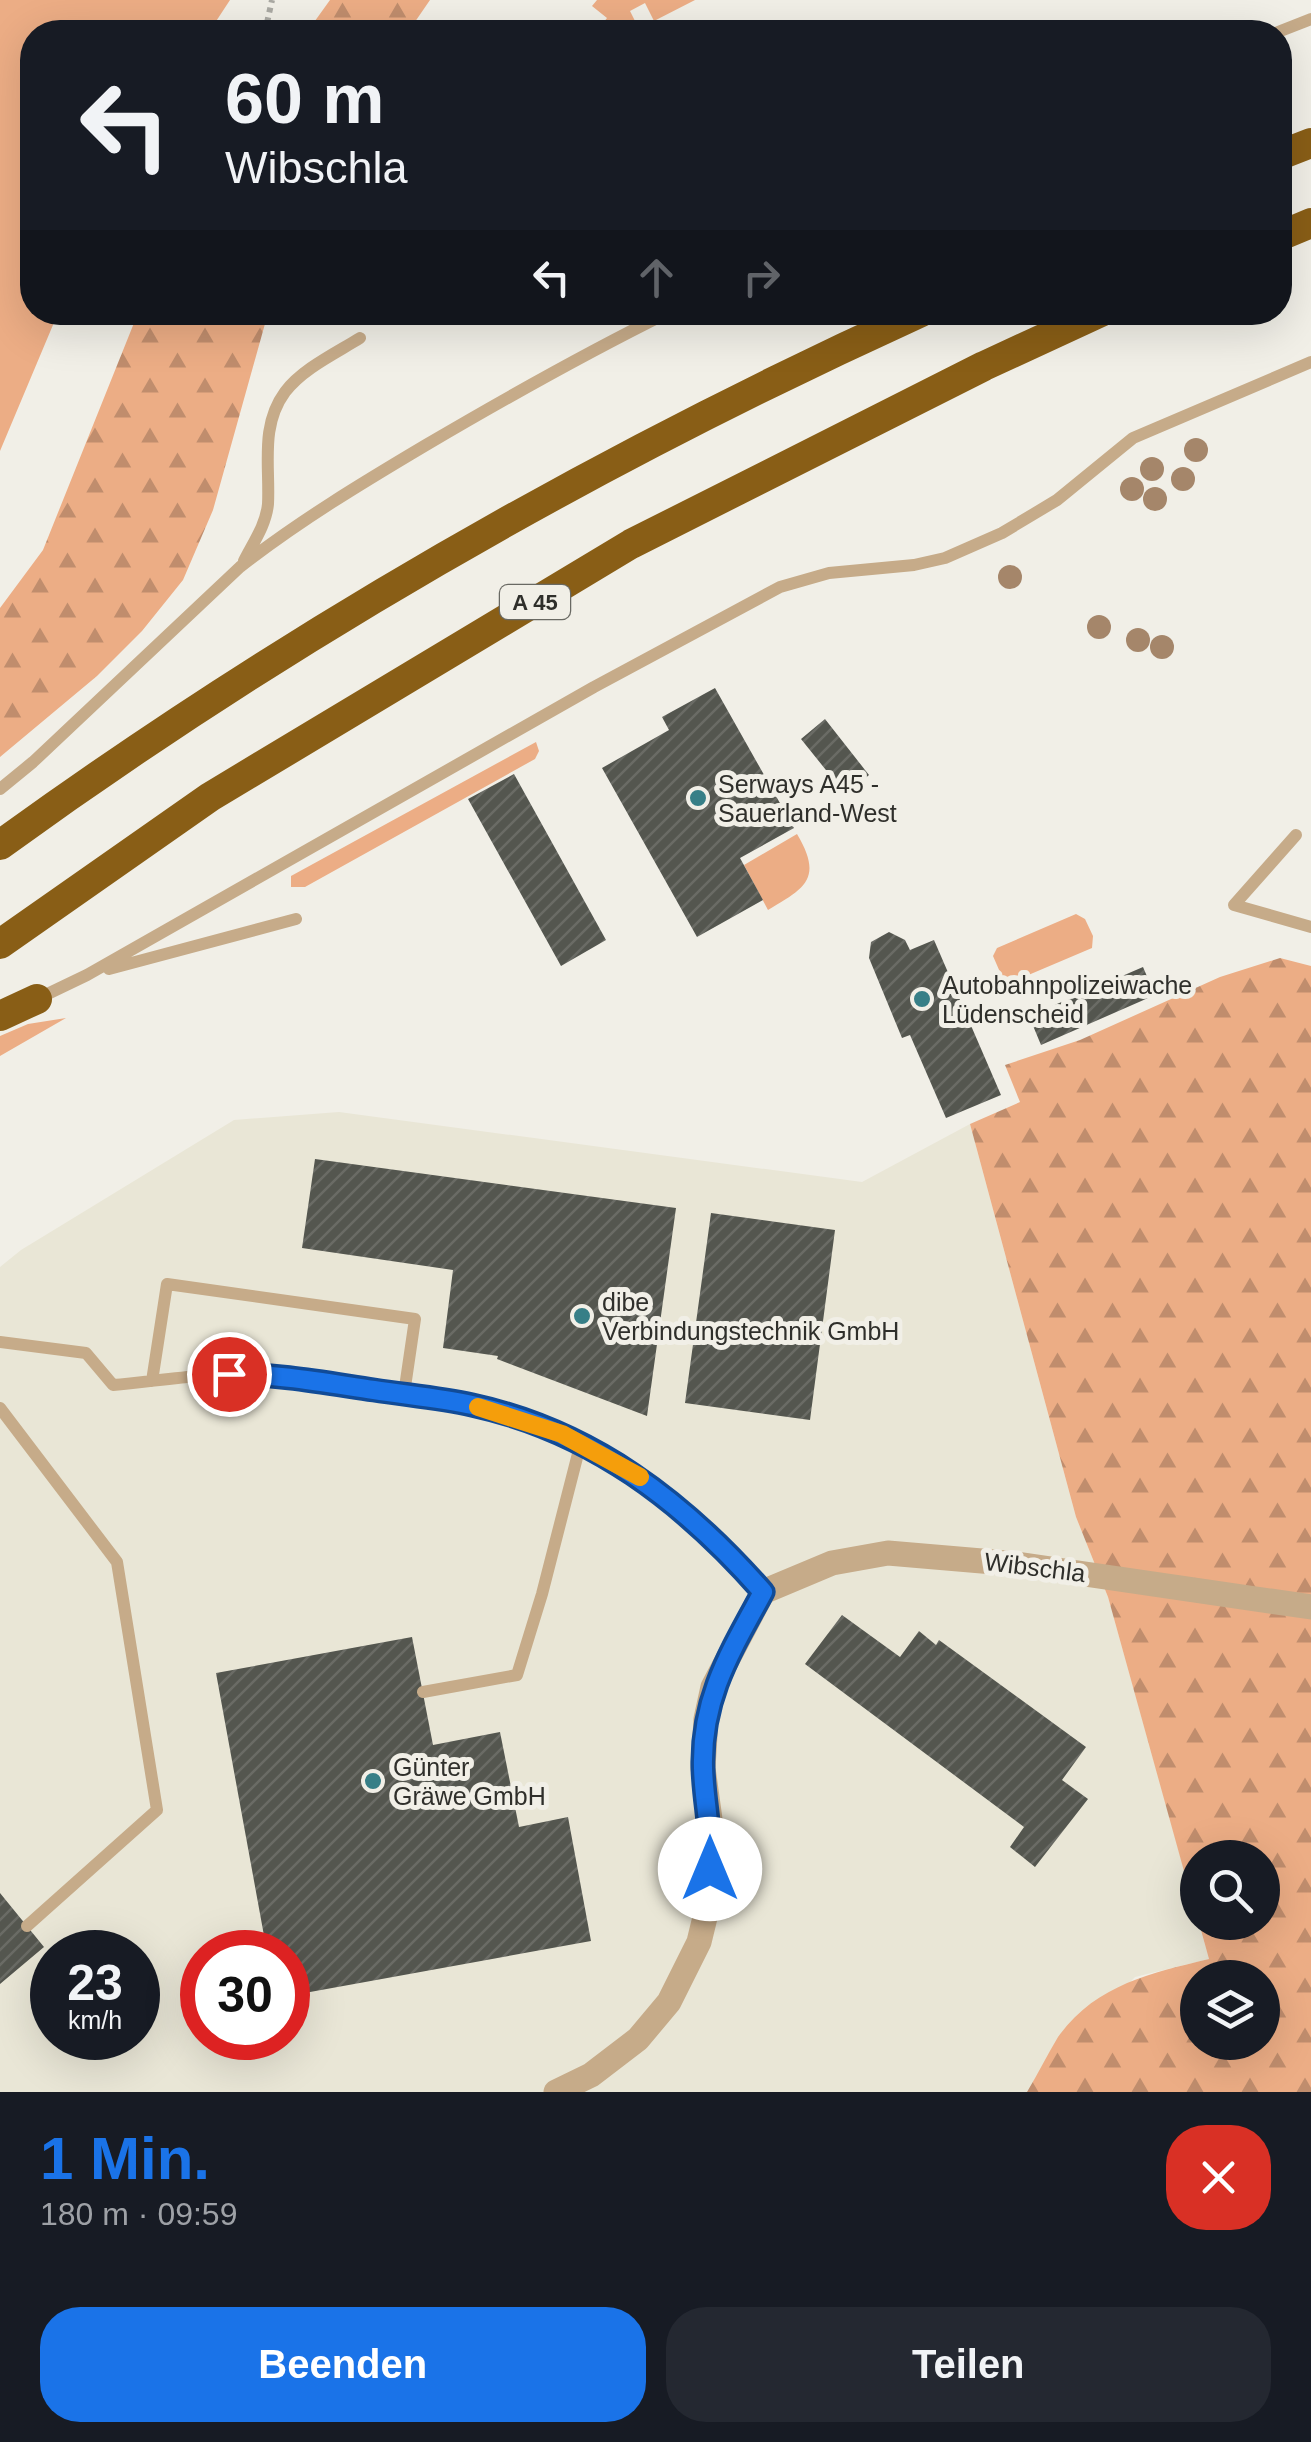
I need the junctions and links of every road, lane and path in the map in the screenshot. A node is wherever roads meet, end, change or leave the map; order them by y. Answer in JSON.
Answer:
{"nodes":[{"id":1,"x":644,"y":325,"type":"edge"},
{"id":2,"x":894,"y":325,"type":"edge"},
{"id":3,"x":1073,"y":325,"type":"edge"},
{"id":4,"x":360,"y":338,"type":"dead end"},
{"id":5,"x":1311,"y":362,"type":"edge"},
{"id":6,"x":240,"y":567,"type":"junction"},
{"id":7,"x":0,"y":789,"type":"edge"},
{"id":8,"x":1296,"y":835,"type":"dead end"},
{"id":9,"x":0,"y":845,"type":"edge"},
{"id":10,"x":296,"y":919,"type":"dead end"},
{"id":11,"x":1311,"y":927,"type":"edge"},
{"id":12,"x":0,"y":944,"type":"edge"},
{"id":13,"x":87,"y":975,"type":"junction"},
{"id":14,"x":37,"y":999,"type":"joint"},
{"id":15,"x":0,"y":1016,"type":"edge"},
{"id":16,"x":0,"y":1342,"type":"edge"},
{"id":17,"x":152,"y":1381,"type":"junction"},
{"id":18,"x":404,"y":1394,"type":"junction"},
{"id":19,"x":0,"y":1408,"type":"edge"},
{"id":20,"x":580,"y":1442,"type":"junction"},
{"id":21,"x":763,"y":1592,"type":"junction"},
{"id":22,"x":1311,"y":1607,"type":"edge"},
{"id":23,"x":422,"y":1692,"type":"dead end"},
{"id":24,"x":27,"y":1926,"type":"dead end"},
{"id":25,"x":556,"y":2092,"type":"edge"}],
"edges":[{"from":1,"to":6,"type":"lane"},
{"from":2,"to":9,"type":"highway"},
{"from":3,"to":12,"type":"highway","number":"A 45"},
{"from":4,"to":6,"type":"lane"},
{"from":5,"to":13,"type":"lane"},
{"from":6,"to":7,"type":"lane"},
{"from":8,"to":11,"type":"lane"},
{"from":10,"to":13,"type":"lane"},
{"from":13,"to":14,"type":"lane"},
{"from":14,"to":15,"type":"highway"},
{"from":16,"to":17,"type":"lane"},
{"from":17,"to":18,"type":"lane"},
{"from":17,"to":18,"type":"lane"},
{"from":18,"to":20,"type":"lane"},
{"from":19,"to":24,"type":"lane"},
{"from":20,"to":21,"type":"lane"},
{"from":20,"to":23,"type":"lane"},
{"from":21,"to":22,"type":"street","name":"Wibschla"},
{"from":21,"to":25,"type":"street"}]}
